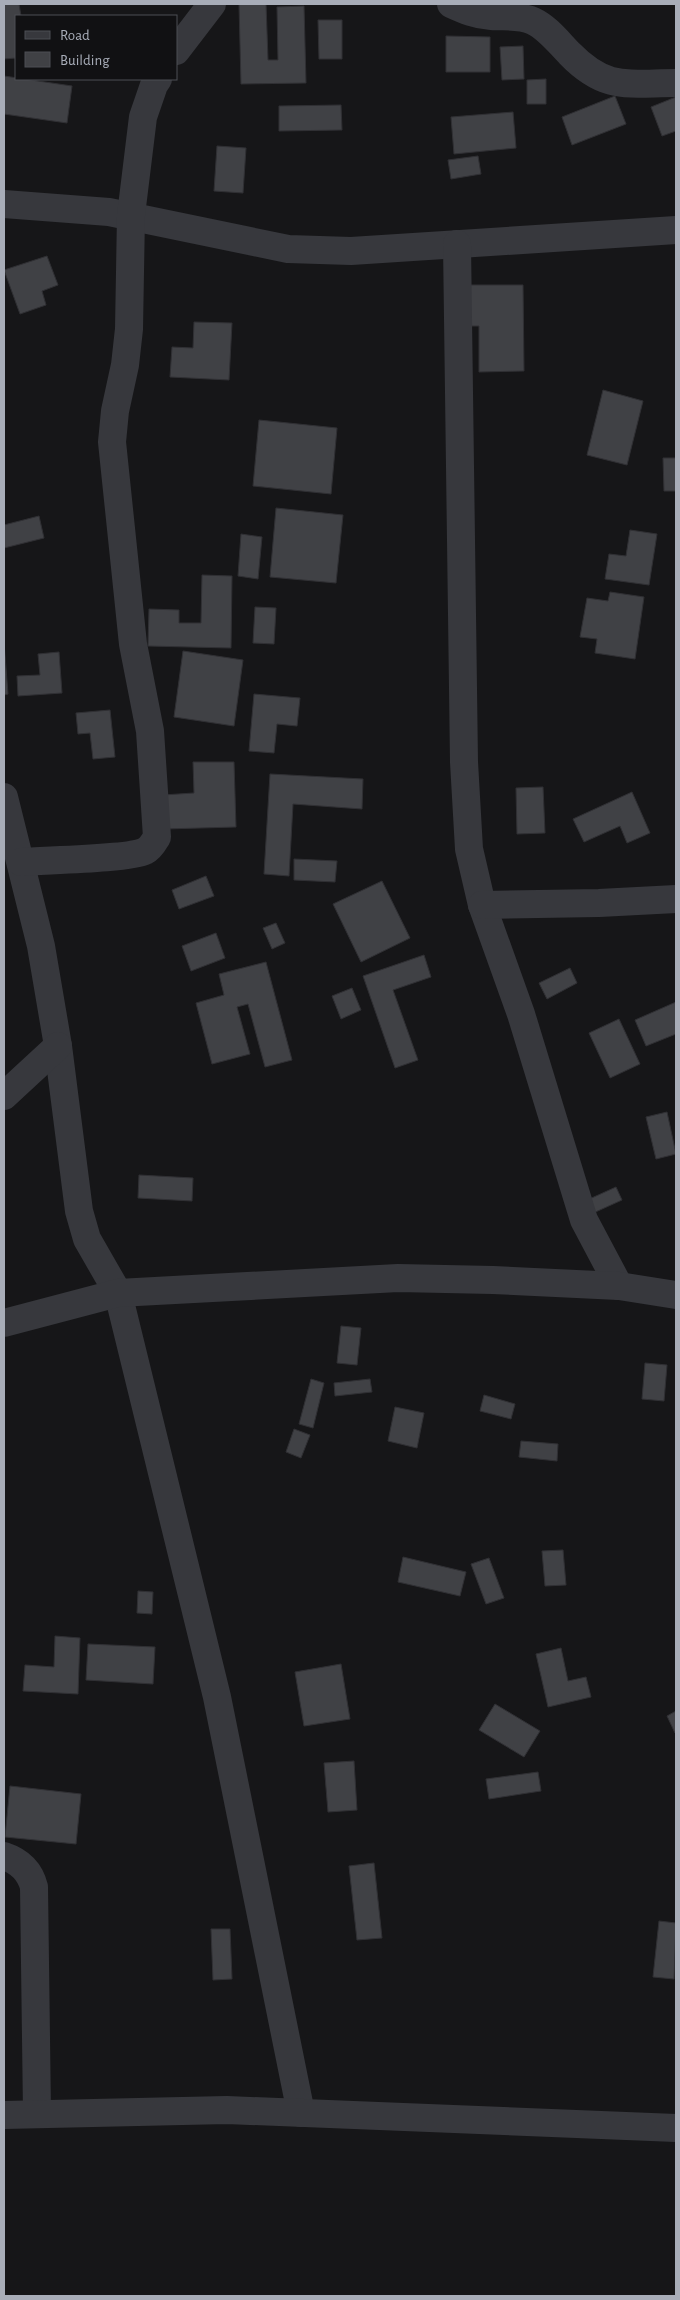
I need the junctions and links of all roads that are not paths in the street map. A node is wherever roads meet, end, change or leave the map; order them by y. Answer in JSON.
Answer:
{"nodes":[{"id":1,"x":212,"y":4,"type":"edge"},
{"id":2,"x":451,"y":4,"type":"edge"},
{"id":3,"x":178,"y":48,"type":"edge"},
{"id":4,"x":158,"y":80,"type":"edge"},
{"id":5,"x":676,"y":83,"type":"edge"},
{"id":6,"x":4,"y":204,"type":"edge"},
{"id":7,"x":131,"y":215,"type":"junction"},
{"id":8,"x":676,"y":230,"type":"edge"},
{"id":9,"x":458,"y":244,"type":"junction"},
{"id":10,"x":4,"y":797,"type":"edge"},
{"id":11,"x":22,"y":862,"type":"junction"},
{"id":12,"x":676,"y":899,"type":"edge"},
{"id":13,"x":482,"y":904,"type":"junction"},
{"id":14,"x":58,"y":1046,"type":"junction"},
{"id":15,"x":4,"y":1096,"type":"edge"},
{"id":16,"x":620,"y":1286,"type":"junction"},
{"id":17,"x":118,"y":1294,"type":"junction"},
{"id":18,"x":676,"y":1295,"type":"edge"},
{"id":19,"x":4,"y":1323,"type":"edge"},
{"id":20,"x":4,"y":1856,"type":"edge"},
{"id":21,"x":37,"y":2112,"type":"junction"},
{"id":22,"x":301,"y":2113,"type":"junction"},
{"id":23,"x":4,"y":2115,"type":"edge"},
{"id":24,"x":676,"y":2128,"type":"edge"}],
"edges":[{"from":1,"to":3,"type":"street"},
{"from":2,"to":5,"type":"street"},
{"from":4,"to":7,"type":"street"},
{"from":6,"to":7,"type":"street"},
{"from":7,"to":9,"type":"street"},
{"from":7,"to":11,"type":"street"},
{"from":8,"to":9,"type":"street"},
{"from":9,"to":13,"type":"street"},
{"from":10,"to":11,"type":"street"},
{"from":11,"to":14,"type":"street"},
{"from":12,"to":13,"type":"street"},
{"from":13,"to":16,"type":"street"},
{"from":14,"to":15,"type":"street"},
{"from":14,"to":17,"type":"street"},
{"from":16,"to":17,"type":"street"},
{"from":16,"to":18,"type":"street"},
{"from":17,"to":19,"type":"street"},
{"from":17,"to":22,"type":"street"},
{"from":20,"to":21,"type":"street"},
{"from":21,"to":22,"type":"street"},
{"from":21,"to":23,"type":"street"},
{"from":22,"to":24,"type":"street"}]}
